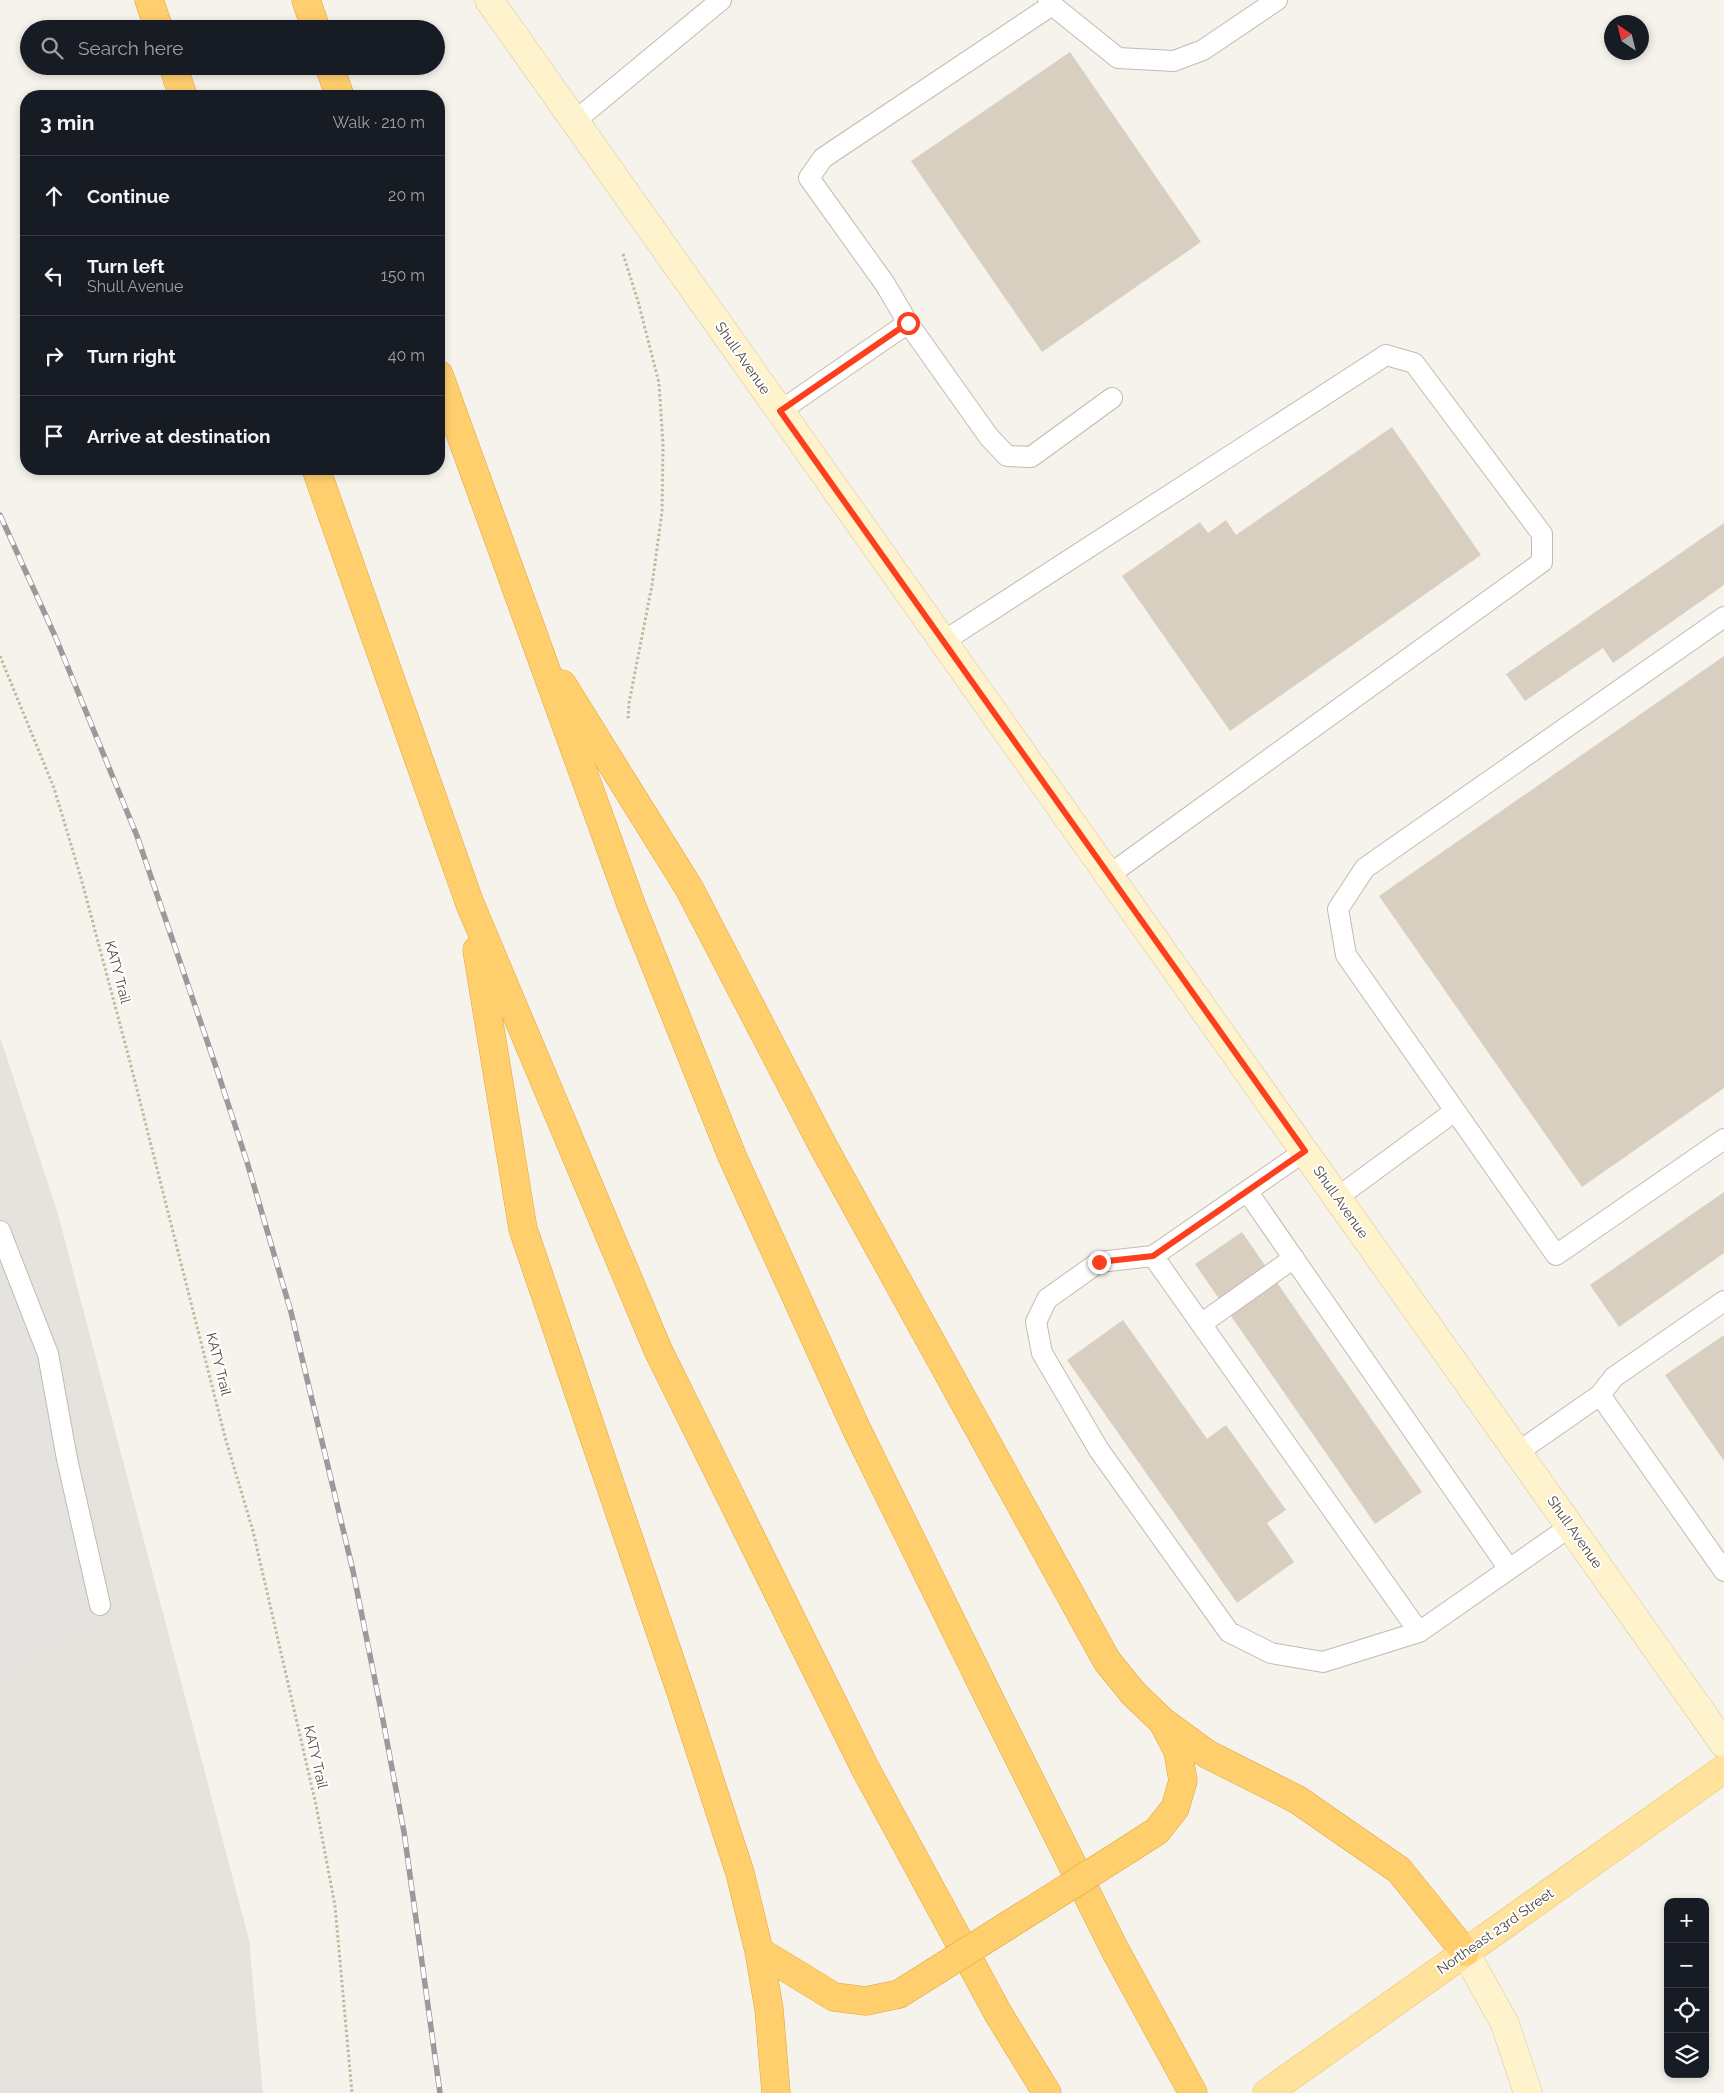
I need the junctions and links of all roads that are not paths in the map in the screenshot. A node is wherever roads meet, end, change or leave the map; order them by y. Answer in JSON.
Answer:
{"nodes":[{"id":1,"x":149,"y":0,"type":"edge"},
{"id":2,"x":306,"y":0,"type":"edge"},
{"id":3,"x":489,"y":0,"type":"edge"},
{"id":4,"x":721,"y":0,"type":"edge"},
{"id":5,"x":1277,"y":0,"type":"edge"},
{"id":6,"x":1050,"y":3,"type":"edge"},
{"id":7,"x":157,"y":20,"type":"edge"},
{"id":8,"x":313,"y":20,"type":"edge"},
{"id":9,"x":176,"y":75,"type":"edge"},
{"id":10,"x":332,"y":75,"type":"edge"},
{"id":11,"x":181,"y":90,"type":"edge"},
{"id":12,"x":338,"y":90,"type":"edge"},
{"id":13,"x":575,"y":121,"type":"junction"},
{"id":14,"x":908,"y":323,"type":"junction"},
{"id":15,"x":445,"y":392,"type":"edge"},
{"id":16,"x":1112,"y":398,"type":"dead end"},
{"id":17,"x":780,"y":411,"type":"junction"},
{"id":18,"x":318,"y":475,"type":"edge"},
{"id":19,"x":1724,"y":617,"type":"edge"},
{"id":20,"x":531,"y":633,"type":"junction"},
{"id":21,"x":944,"y":641,"type":"junction"},
{"id":22,"x":1109,"y":875,"type":"junction"},
{"id":23,"x":470,"y":904,"type":"junction"},
{"id":24,"x":1455,"y":1111,"type":"junction"},
{"id":25,"x":1724,"y":1138,"type":"edge"},
{"id":26,"x":1305,"y":1151,"type":"junction"},
{"id":27,"x":1247,"y":1191,"type":"junction"},
{"id":28,"x":1338,"y":1197,"type":"junction"},
{"id":29,"x":0,"y":1231,"type":"edge"},
{"id":30,"x":1153,"y":1256,"type":"junction"},
{"id":31,"x":1294,"y":1258,"type":"junction"},
{"id":32,"x":1724,"y":1301,"type":"edge"},
{"id":33,"x":1201,"y":1324,"type":"junction"},
{"id":34,"x":1600,"y":1395,"type":"junction"},
{"id":35,"x":1518,"y":1452,"type":"junction"},
{"id":36,"x":1571,"y":1526,"type":"junction"},
{"id":37,"x":1509,"y":1569,"type":"junction"},
{"id":38,"x":1724,"y":1571,"type":"edge"},
{"id":39,"x":100,"y":1605,"type":"dead end"},
{"id":40,"x":1419,"y":1632,"type":"junction"},
{"id":41,"x":1162,"y":1720,"type":"junction"},
{"id":42,"x":1724,"y":1744,"type":"edge"},
{"id":43,"x":1724,"y":1769,"type":"edge"},
{"id":44,"x":760,"y":1951,"type":"junction"},
{"id":45,"x":1465,"y":1952,"type":"junction"},
{"id":46,"x":776,"y":2093,"type":"edge"},
{"id":47,"x":1047,"y":2093,"type":"edge"},
{"id":48,"x":1193,"y":2093,"type":"edge"},
{"id":49,"x":1267,"y":2093,"type":"edge"},
{"id":50,"x":1528,"y":2093,"type":"edge"}],
"edges":[{"from":1,"to":7,"type":"highway"},
{"from":2,"to":8,"type":"highway"},
{"from":3,"to":13,"type":"street","name":"Shull Avenue"},
{"from":4,"to":13,"type":"lane"},
{"from":5,"to":6,"type":"lane"},
{"from":6,"to":14,"type":"lane"},
{"from":9,"to":11,"type":"highway"},
{"from":10,"to":12,"type":"highway"},
{"from":13,"to":17,"type":"street","name":"Shull Avenue"},
{"from":14,"to":16,"type":"lane"},
{"from":14,"to":17,"type":"lane"},
{"from":15,"to":20,"type":"highway"},
{"from":17,"to":21,"type":"street","name":"Shull Avenue"},
{"from":18,"to":23,"type":"highway"},
{"from":19,"to":24,"type":"lane"},
{"from":20,"to":41,"type":"highway"},
{"from":20,"to":48,"type":"highway"},
{"from":21,"to":22,"type":"street","name":"Shull Avenue"},
{"from":21,"to":22,"type":"lane"},
{"from":22,"to":26,"type":"street","name":"Shull Avenue"},
{"from":23,"to":44,"type":"highway"},
{"from":23,"to":47,"type":"highway"},
{"from":24,"to":25,"type":"lane"},
{"from":24,"to":28,"type":"lane"},
{"from":26,"to":27,"type":"lane"},
{"from":26,"to":28,"type":"street","name":"Shull Avenue"},
{"from":27,"to":30,"type":"lane"},
{"from":27,"to":31,"type":"lane"},
{"from":28,"to":35,"type":"street","name":"Shull Avenue"},
{"from":29,"to":39,"type":"lane"},
{"from":30,"to":33,"type":"lane"},
{"from":30,"to":40,"type":"lane"},
{"from":31,"to":33,"type":"lane"},
{"from":31,"to":37,"type":"lane"},
{"from":32,"to":34,"type":"lane"},
{"from":33,"to":40,"type":"lane"},
{"from":34,"to":35,"type":"lane"},
{"from":34,"to":38,"type":"lane"},
{"from":35,"to":36,"type":"street","name":"Shull Avenue"},
{"from":36,"to":37,"type":"lane"},
{"from":36,"to":42,"type":"street","name":"Shull Avenue"},
{"from":37,"to":40,"type":"lane"},
{"from":41,"to":44,"type":"highway","bridge":true},
{"from":41,"to":45,"type":"highway"},
{"from":43,"to":45,"type":"main road","name":"Northeast 23rd Street"},
{"from":44,"to":46,"type":"highway"},
{"from":45,"to":49,"type":"main road","name":"Northeast 23rd Street"},
{"from":45,"to":50,"type":"street"}]}
